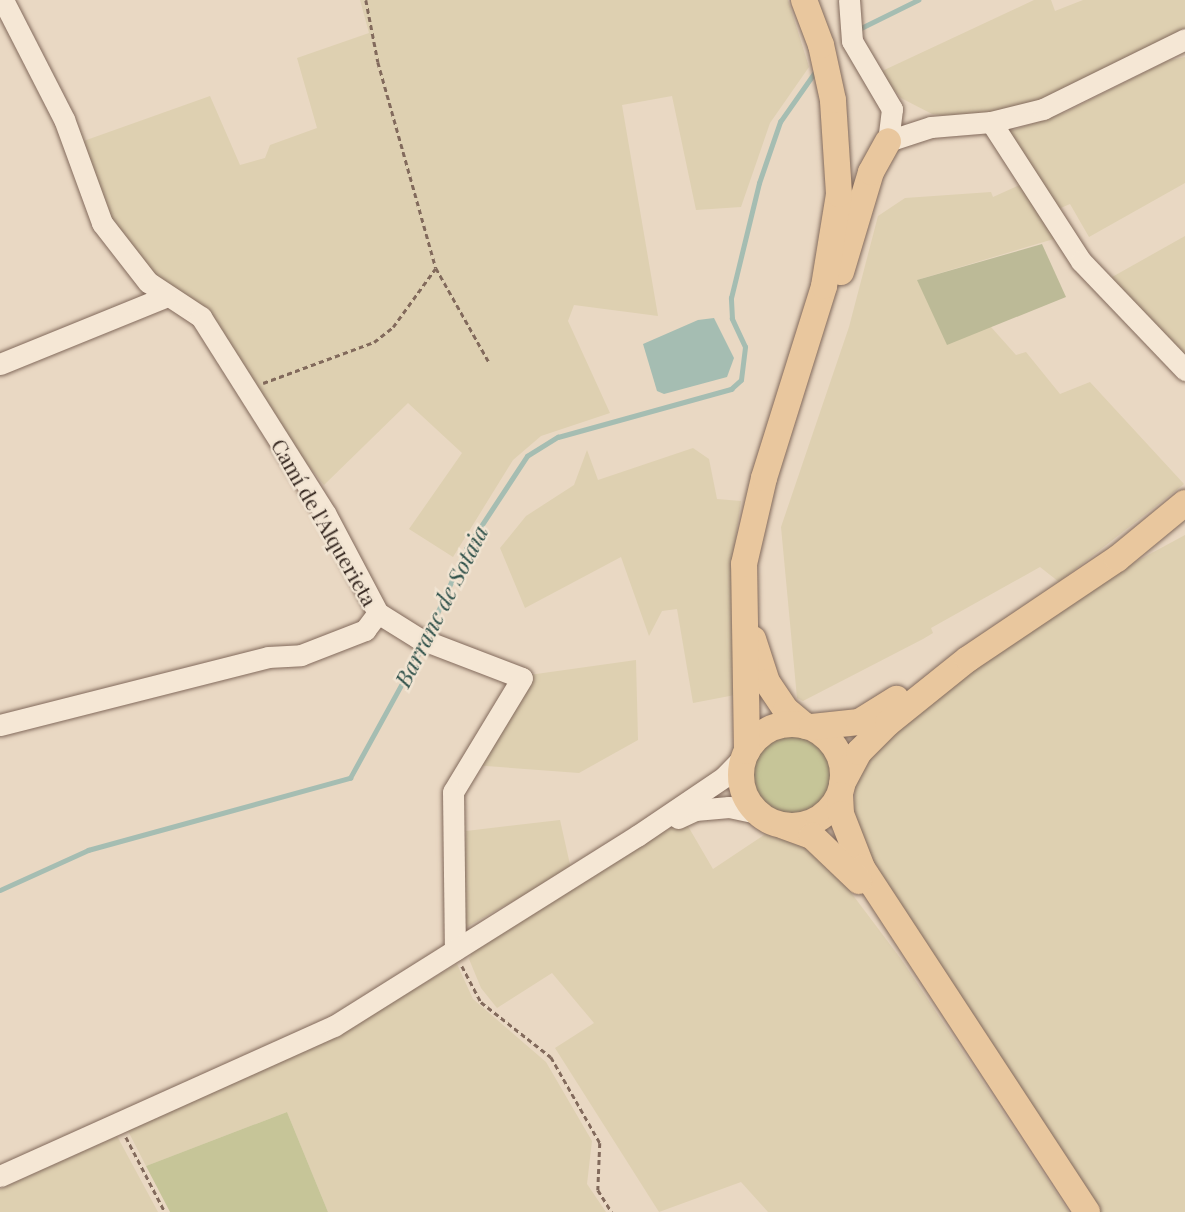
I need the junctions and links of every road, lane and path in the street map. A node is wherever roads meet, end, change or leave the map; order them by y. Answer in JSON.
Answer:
{"nodes":[{"id":1,"x":3,"y":0,"type":"edge"},
{"id":2,"x":366,"y":0,"type":"edge"},
{"id":3,"x":804,"y":0,"type":"edge"},
{"id":4,"x":849,"y":0,"type":"edge"},
{"id":5,"x":1185,"y":39,"type":"edge"},
{"id":6,"x":890,"y":102,"type":"junction"},
{"id":7,"x":991,"y":122,"type":"junction"},
{"id":8,"x":931,"y":127,"type":"junction"},
{"id":9,"x":888,"y":141,"type":"junction"},
{"id":10,"x":436,"y":268,"type":"junction"},
{"id":11,"x":165,"y":297,"type":"junction"},
{"id":12,"x":812,"y":330,"type":"junction"},
{"id":13,"x":489,"y":362,"type":"dead end"},
{"id":14,"x":0,"y":364,"type":"edge"},
{"id":15,"x":1185,"y":370,"type":"edge"},
{"id":16,"x":248,"y":392,"type":"junction"},
{"id":17,"x":1185,"y":503,"type":"edge"},
{"id":18,"x":742,"y":601,"type":"junction"},
{"id":19,"x":378,"y":613,"type":"junction"},
{"id":20,"x":968,"y":659,"type":"junction"},
{"id":21,"x":0,"y":725,"type":"edge"},
{"id":22,"x":808,"y":727,"type":"junction"},
{"id":23,"x":746,"y":753,"type":"junction"},
{"id":24,"x":841,"y":790,"type":"junction"},
{"id":25,"x":757,"y":813,"type":"junction"},
{"id":26,"x":783,"y":825,"type":"junction"},
{"id":27,"x":637,"y":836,"type":"junction"},
{"id":28,"x":910,"y":946,"type":"junction"},
{"id":29,"x":455,"y":950,"type":"junction"},
{"id":30,"x":118,"y":1121,"type":"junction"},
{"id":31,"x":0,"y":1175,"type":"edge"},
{"id":32,"x":165,"y":1212,"type":"edge"},
{"id":33,"x":612,"y":1212,"type":"edge"},
{"id":34,"x":1087,"y":1212,"type":"edge"}],
"edges":[{"from":1,"to":11,"type":"street","name":"Camí de l'Alquerieta"},
{"from":2,"to":10,"type":"path"},
{"from":3,"to":12,"type":"main road"},
{"from":4,"to":6,"type":"street"},
{"from":5,"to":7,"type":"street"},
{"from":6,"to":8,"type":"street"},
{"from":6,"to":9,"type":"street"},
{"from":7,"to":8,"type":"street"},
{"from":7,"to":15,"type":"street"},
{"from":8,"to":9,"type":"street"},
{"from":9,"to":12,"type":"main road"},
{"from":10,"to":13,"type":"path"},
{"from":10,"to":16,"type":"path"},
{"from":11,"to":14,"type":"street"},
{"from":11,"to":16,"type":"street","name":"Camí de l'Alquerieta"},
{"from":12,"to":18,"type":"main road"},
{"from":16,"to":19,"type":"street","name":"Camí de l'Alquerieta"},
{"from":17,"to":20,"type":"main road"},
{"from":18,"to":22,"type":"main road"},
{"from":18,"to":23,"type":"main road"},
{"from":19,"to":21,"type":"street"},
{"from":19,"to":29,"type":"street","name":"Camí de l'Alquerieta"},
{"from":20,"to":22,"type":"main road"},
{"from":20,"to":24,"type":"main road"},
{"from":22,"to":23,"type":"main road"},
{"from":22,"to":24,"type":"main road"},
{"from":23,"to":25,"type":"main road"},
{"from":23,"to":27,"type":"street"},
{"from":24,"to":26,"type":"main road"},
{"from":24,"to":28,"type":"main road"},
{"from":25,"to":26,"type":"main road"},
{"from":25,"to":27,"type":"street"},
{"from":26,"to":28,"type":"main road"},
{"from":27,"to":29,"type":"street"},
{"from":28,"to":34,"type":"main road"},
{"from":29,"to":30,"type":"street"},
{"from":29,"to":33,"type":"path"},
{"from":30,"to":31,"type":"street"},
{"from":30,"to":32,"type":"path"}]}
